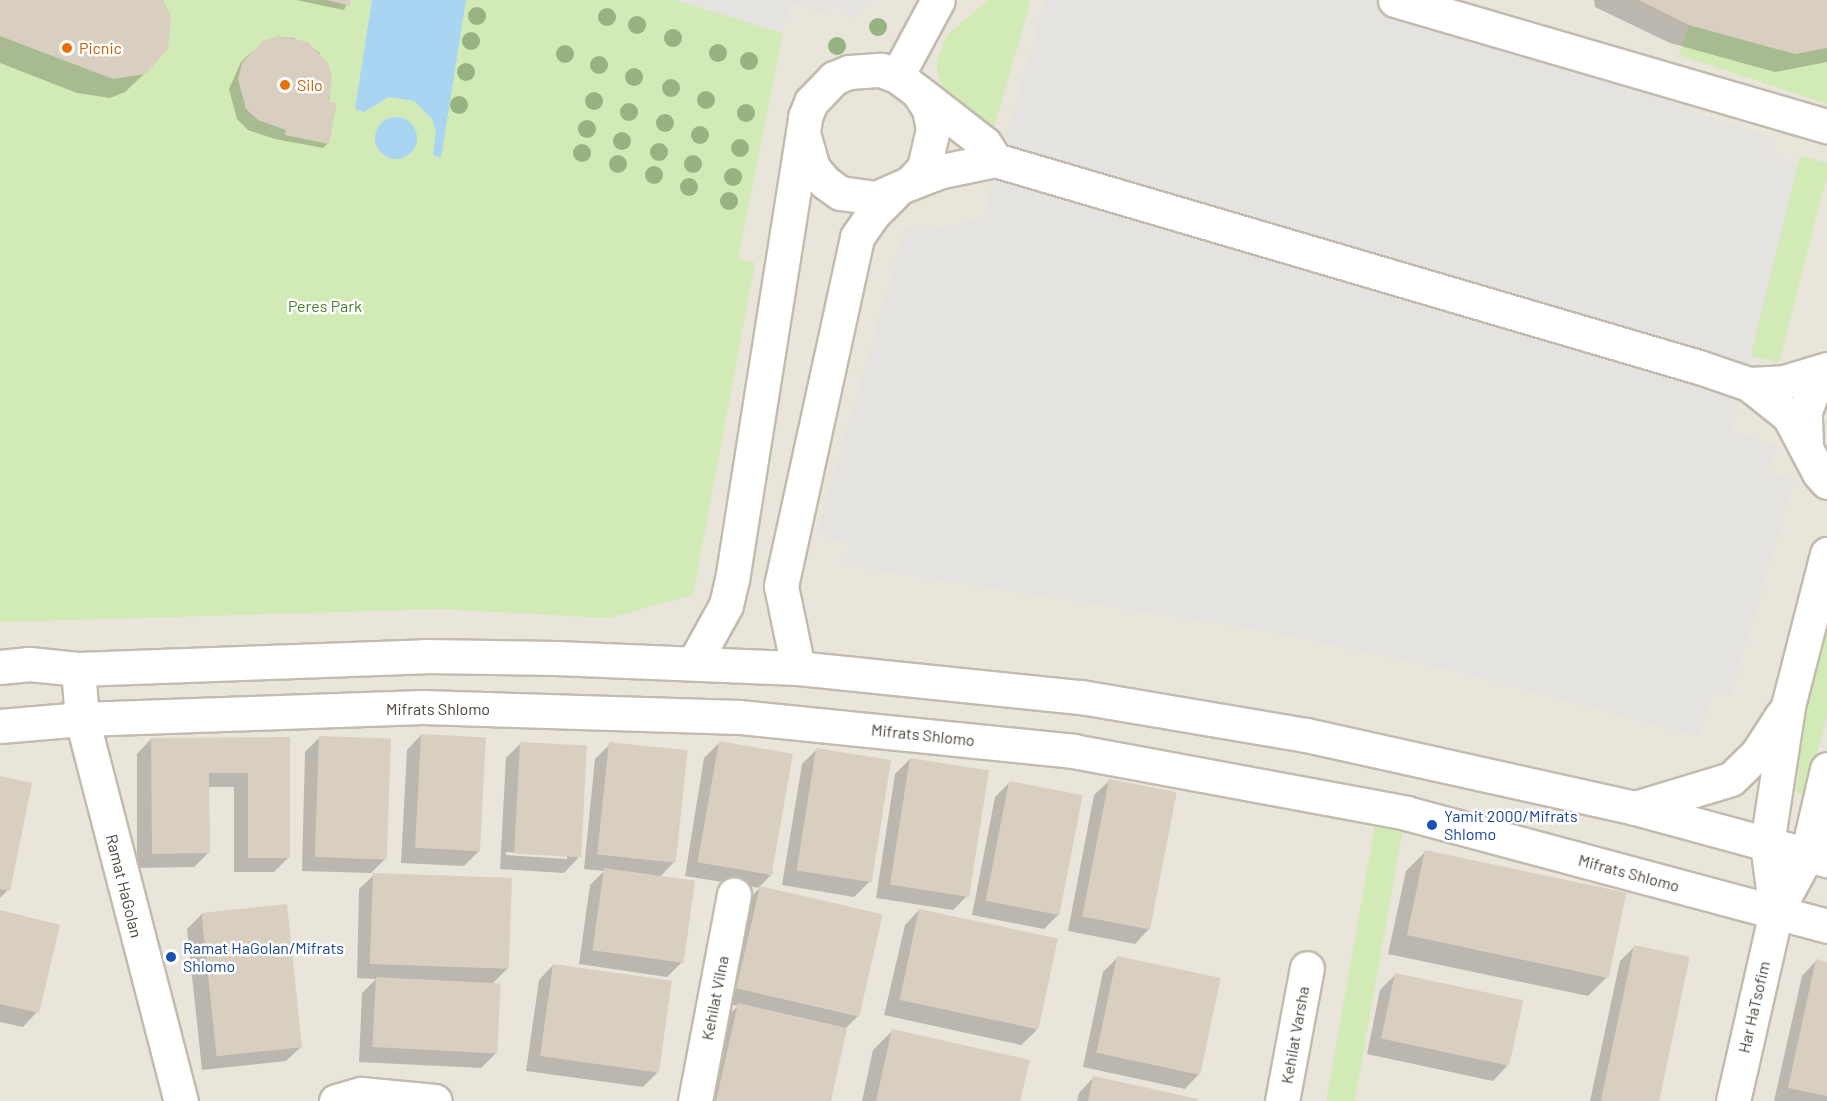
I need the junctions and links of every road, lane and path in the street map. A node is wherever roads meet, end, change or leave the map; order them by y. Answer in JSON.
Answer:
{"nodes":[{"id":1,"x":938,"y":0,"type":"edge"},
{"id":2,"x":1395,"y":0,"type":"edge"},
{"id":3,"x":908,"y":84,"type":"junction"},
{"id":4,"x":1827,"y":126,"type":"edge"},
{"id":5,"x":803,"y":133,"type":"junction"},
{"id":6,"x":995,"y":160,"type":"junction"},
{"id":7,"x":902,"y":188,"type":"junction"},
{"id":8,"x":1827,"y":370,"type":"edge"},
{"id":9,"x":1749,"y":384,"type":"junction"},
{"id":10,"x":1808,"y":454,"type":"junction"},
{"id":11,"x":1827,"y":482,"type":"edge"},
{"id":12,"x":1827,"y":554,"type":"edge"},
{"id":13,"x":694,"y":663,"type":"junction"},
{"id":14,"x":0,"y":667,"type":"edge"},
{"id":15,"x":798,"y":668,"type":"junction"},
{"id":16,"x":78,"y":669,"type":"junction"},
{"id":17,"x":1788,"y":706,"type":"junction"},
{"id":18,"x":81,"y":719,"type":"junction"},
{"id":19,"x":0,"y":726,"type":"edge"},
{"id":20,"x":1827,"y":769,"type":"edge"},
{"id":21,"x":1635,"y":808,"type":"junction"},
{"id":22,"x":1767,"y":844,"type":"junction"},
{"id":23,"x":1817,"y":857,"type":"edge"},
{"id":24,"x":734,"y":895,"type":"dead end"},
{"id":25,"x":1776,"y":912,"type":"junction"},
{"id":26,"x":1827,"y":926,"type":"edge"},
{"id":27,"x":1307,"y":968,"type":"dead end"},
{"id":28,"x":181,"y":1101,"type":"edge"},
{"id":29,"x":336,"y":1101,"type":"edge"},
{"id":30,"x":435,"y":1101,"type":"edge"},
{"id":31,"x":695,"y":1101,"type":"edge"},
{"id":32,"x":1282,"y":1101,"type":"edge"},
{"id":33,"x":1733,"y":1101,"type":"edge"}],
"edges":[{"from":1,"to":3,"type":"street"},
{"from":2,"to":4,"type":"street"},
{"from":3,"to":5,"type":"street"},
{"from":3,"to":6,"type":"street"},
{"from":3,"to":7,"type":"street"},
{"from":5,"to":7,"type":"street"},
{"from":5,"to":13,"type":"street"},
{"from":6,"to":7,"type":"street"},
{"from":6,"to":9,"type":"street"},
{"from":7,"to":15,"type":"street"},
{"from":8,"to":9,"type":"street"},
{"from":8,"to":10,"type":"street"},
{"from":9,"to":10,"type":"street"},
{"from":10,"to":11,"type":"street"},
{"from":12,"to":17,"type":"street"},
{"from":13,"to":15,"type":"street"},
{"from":13,"to":16,"type":"street"},
{"from":14,"to":16,"type":"street"},
{"from":15,"to":21,"type":"street"},
{"from":16,"to":18,"type":"street","name":"Ramat HaGolan"},
{"from":17,"to":21,"type":"street"},
{"from":17,"to":22,"type":"street","name":"Har HaTsofim"},
{"from":18,"to":19,"type":"street","name":"Mifrats Shlomo"},
{"from":18,"to":25,"type":"street","name":"Mifrats Shlomo"},
{"from":18,"to":28,"type":"street","name":"Ramat HaGolan"},
{"from":20,"to":23,"type":"street","name":"Har HaTsofim"},
{"from":21,"to":22,"type":"street"},
{"from":22,"to":23,"type":"street"},
{"from":22,"to":25,"type":"street","name":"Har HaTsofim"},
{"from":23,"to":25,"type":"street","name":"Har HaTsofim"},
{"from":24,"to":31,"type":"street","name":"Kehilat Vilna"},
{"from":25,"to":26,"type":"street","name":"Mifrats Shlomo"},
{"from":25,"to":33,"type":"street","name":"Har HaTsofim"},
{"from":27,"to":32,"type":"street","name":"Kehilat Varsha"},
{"from":29,"to":30,"type":"street"}]}
